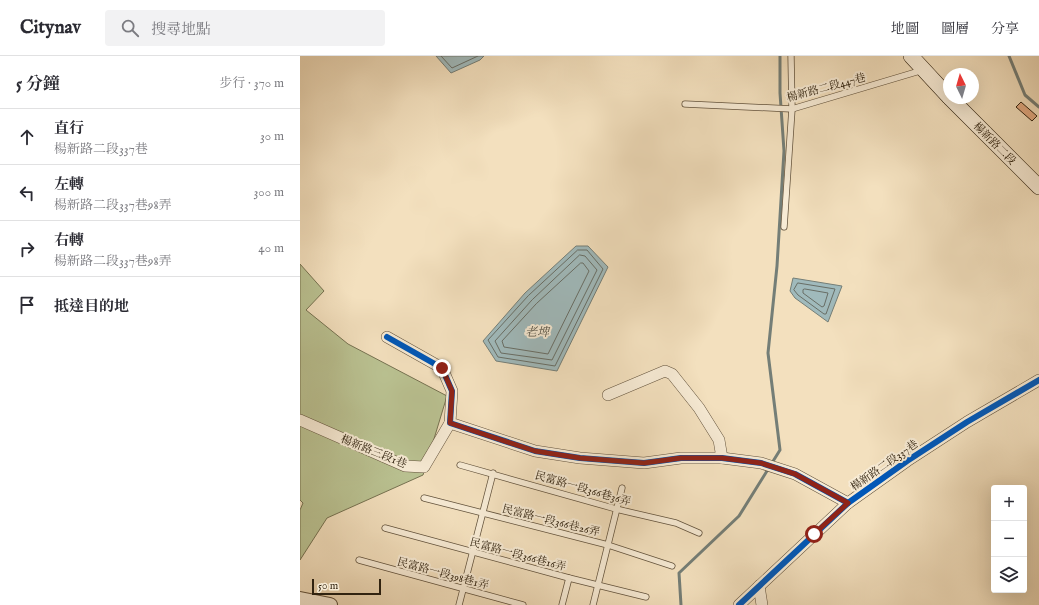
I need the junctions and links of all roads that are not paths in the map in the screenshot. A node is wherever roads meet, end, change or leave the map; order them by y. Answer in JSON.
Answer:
{"nodes":[{"id":1,"x":792,"y":56,"type":"edge"},
{"id":2,"x":911,"y":56,"type":"edge"},
{"id":3,"x":923,"y":70,"type":"junction"},
{"id":4,"x":943,"y":90,"type":"edge"},
{"id":5,"x":685,"y":104,"type":"dead end"},
{"id":6,"x":957,"y":104,"type":"edge"},
{"id":7,"x":792,"y":109,"type":"junction"},
{"id":8,"x":1039,"y":187,"type":"edge"},
{"id":9,"x":784,"y":227,"type":"dead end"},
{"id":10,"x":388,"y":337,"type":"dead end"},
{"id":11,"x":1039,"y":380,"type":"edge"},
{"id":12,"x":608,"y":395,"type":"dead end"},
{"id":13,"x":300,"y":420,"type":"edge"},
{"id":14,"x":450,"y":423,"type":"junction"},
{"id":15,"x":722,"y":458,"type":"junction"},
{"id":16,"x":460,"y":465,"type":"dead end"},
{"id":17,"x":493,"y":473,"type":"junction"},
{"id":18,"x":622,"y":488,"type":"dead end"},
{"id":19,"x":424,"y":498,"type":"dead end"},
{"id":20,"x":848,"y":503,"type":"junction"},
{"id":21,"x":616,"y":509,"type":"junction"},
{"id":22,"x":484,"y":513,"type":"junction"},
{"id":23,"x":385,"y":528,"type":"dead end"},
{"id":24,"x":700,"y":533,"type":"dead end"},
{"id":25,"x":608,"y":545,"type":"junction"},
{"id":26,"x":473,"y":553,"type":"junction"},
{"id":27,"x":359,"y":560,"type":"dead end"},
{"id":28,"x":672,"y":566,"type":"dead end"},
{"id":29,"x":569,"y":578,"type":"junction"},
{"id":30,"x":598,"y":585,"type":"junction"},
{"id":31,"x":758,"y":586,"type":"junction"},
{"id":32,"x":463,"y":589,"type":"junction"},
{"id":33,"x":646,"y":597,"type":"dead end"},
{"id":34,"x":300,"y":599,"type":"edge"},
{"id":35,"x":330,"y":605,"type":"edge"},
{"id":36,"x":459,"y":605,"type":"edge"},
{"id":37,"x":522,"y":605,"type":"edge"},
{"id":38,"x":562,"y":605,"type":"edge"},
{"id":39,"x":593,"y":605,"type":"edge"},
{"id":40,"x":739,"y":605,"type":"edge"},
{"id":41,"x":762,"y":605,"type":"edge"}],
"edges":[{"from":1,"to":7,"type":"lane"},
{"from":2,"to":3,"type":"main road","name":"楊新路二段"},
{"from":3,"to":4,"type":"main road","name":"楊新路二段"},
{"from":3,"to":7,"type":"lane","name":"楊新路二段447巷"},
{"from":5,"to":7,"type":"lane","name":"楊新路二段447巷"},
{"from":6,"to":8,"type":"main road","name":"楊新路二段"},
{"from":7,"to":9,"type":"lane"},
{"from":10,"to":14,"type":"street"},
{"from":11,"to":20,"type":"street","name":"楊新路二段337巷"},
{"from":12,"to":15,"type":"street"},
{"from":13,"to":14,"type":"street","name":"楊新路三段1巷"},
{"from":14,"to":15,"type":"street"},
{"from":15,"to":20,"type":"street"},
{"from":16,"to":17,"type":"lane","name":"民富路一段366巷36弄"},
{"from":17,"to":21,"type":"lane","name":"民富路一段366巷36弄"},
{"from":17,"to":22,"type":"lane"},
{"from":18,"to":21,"type":"lane"},
{"from":19,"to":22,"type":"lane","name":"民富路一段366巷26弄"},
{"from":20,"to":31,"type":"street","name":"楊新路二段337巷"},
{"from":21,"to":24,"type":"lane","name":"民富路一段366巷36弄"},
{"from":21,"to":25,"type":"lane"},
{"from":22,"to":25,"type":"lane","name":"民富路一段366巷26弄"},
{"from":22,"to":26,"type":"lane"},
{"from":23,"to":26,"type":"lane","name":"民富路一段366巷16弄"},
{"from":25,"to":28,"type":"lane","name":"民富路一段366巷26弄"},
{"from":25,"to":30,"type":"lane"},
{"from":26,"to":29,"type":"lane","name":"民富路一段366巷16弄"},
{"from":26,"to":32,"type":"lane"},
{"from":27,"to":32,"type":"lane","name":"民富路一段398巷1弄"},
{"from":29,"to":30,"type":"lane","name":"民富路一段366巷16弄"},
{"from":29,"to":38,"type":"lane"},
{"from":30,"to":33,"type":"lane","name":"民富路一段366巷16弄"},
{"from":30,"to":39,"type":"lane"},
{"from":31,"to":40,"type":"street","name":"楊新路二段337巷"},
{"from":31,"to":41,"type":"street"},
{"from":32,"to":36,"type":"lane"},
{"from":32,"to":37,"type":"lane","name":"民富路一段398巷1弄"},
{"from":34,"to":35,"type":"street"}]}
